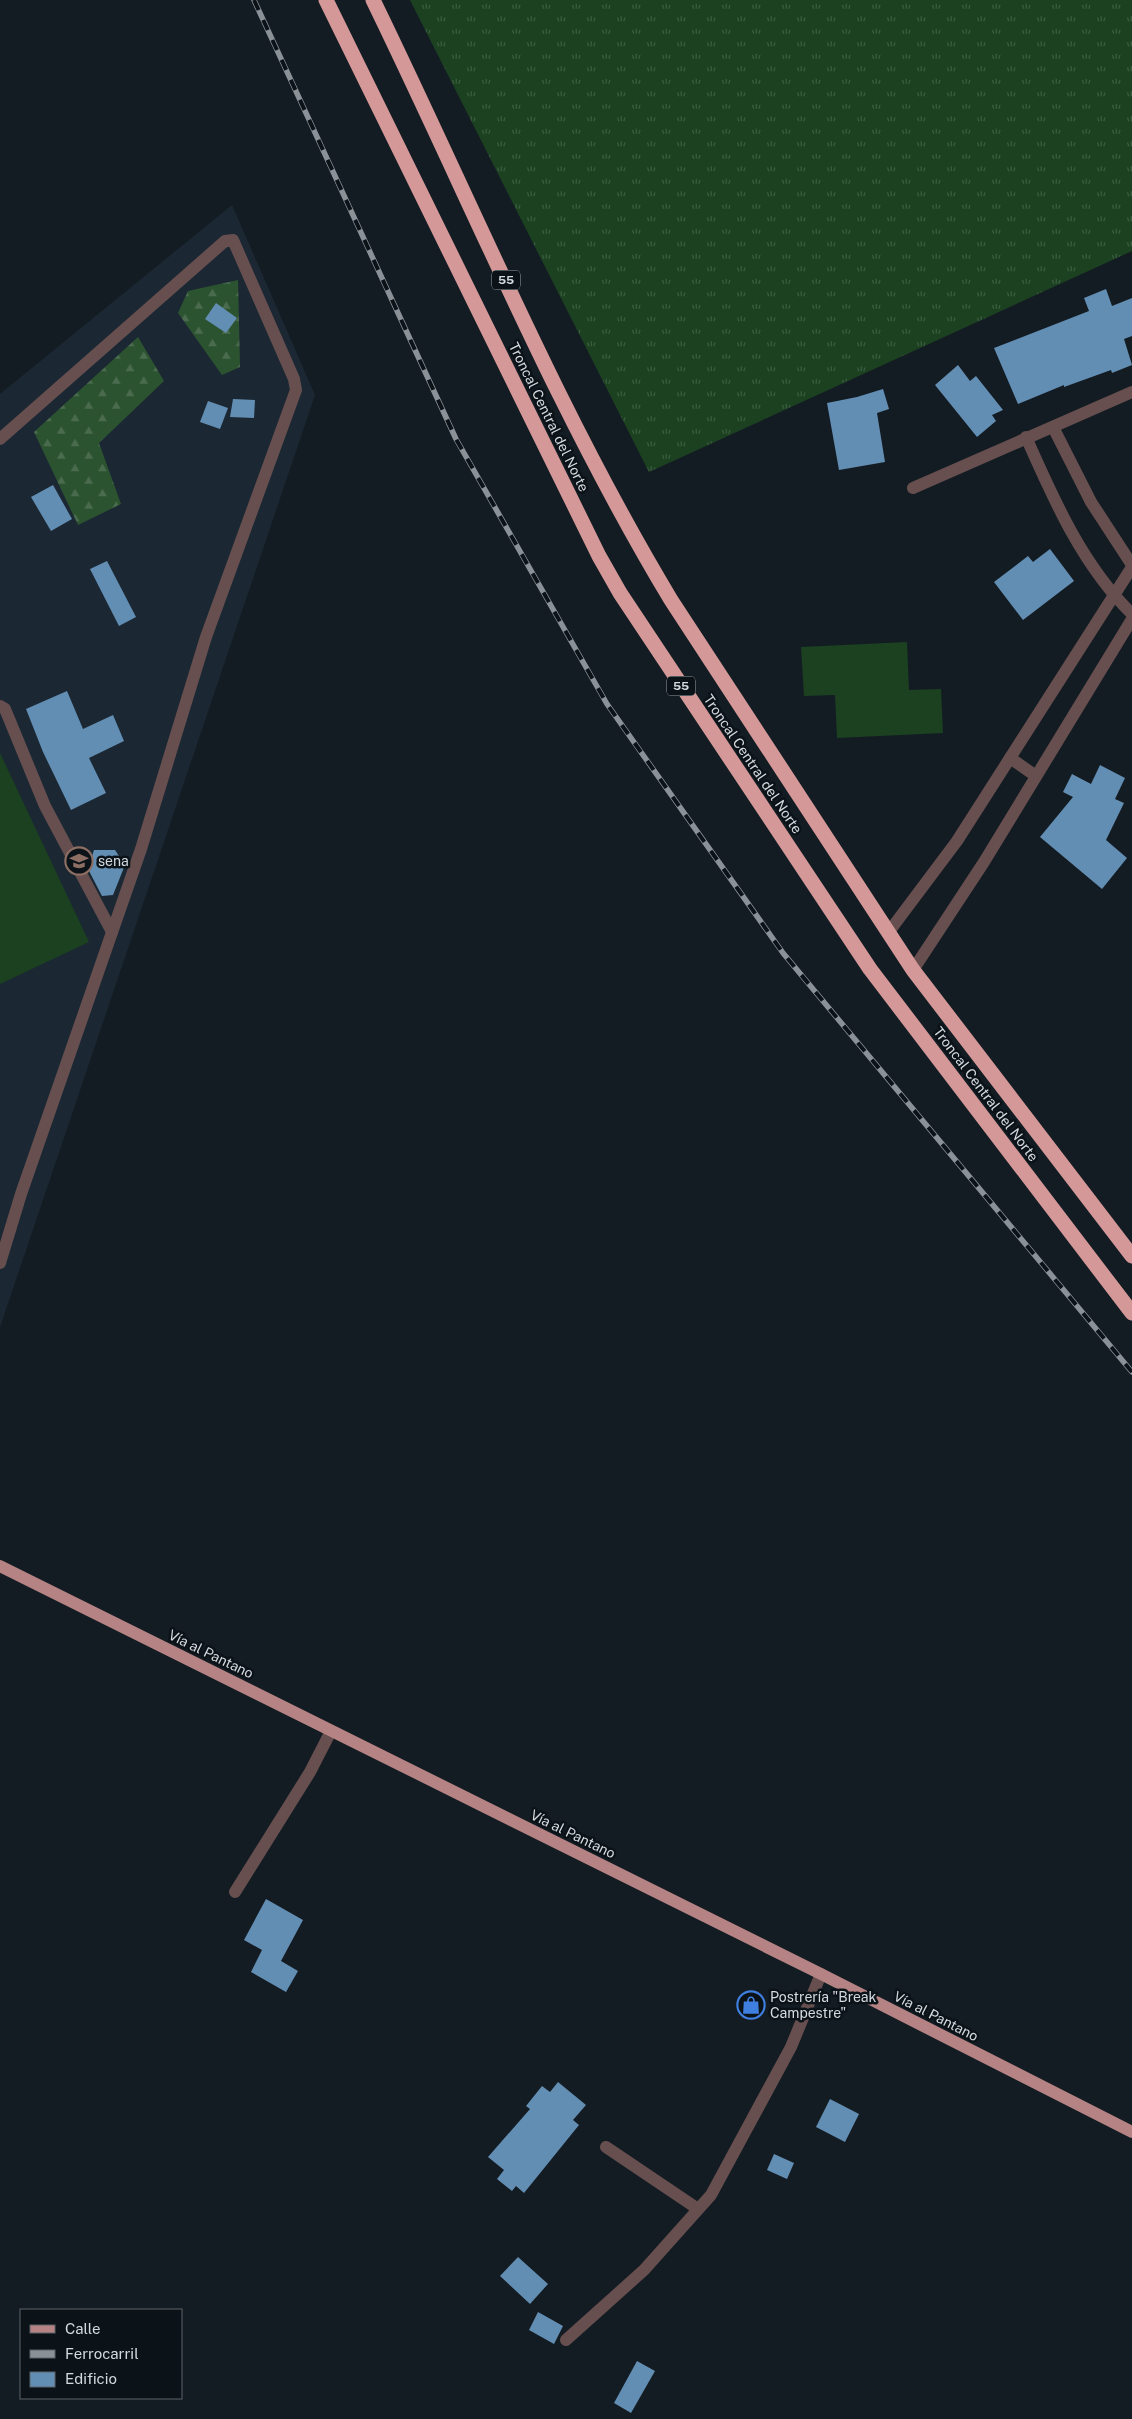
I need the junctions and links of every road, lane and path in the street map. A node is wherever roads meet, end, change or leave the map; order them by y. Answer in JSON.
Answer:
{"nodes":[{"id":1,"x":326,"y":0,"type":"edge"},
{"id":2,"x":373,"y":0,"type":"edge"},
{"id":3,"x":1132,"y":392,"type":"edge"},
{"id":4,"x":1053,"y":427,"type":"junction"},
{"id":5,"x":1026,"y":437,"type":"junction"},
{"id":6,"x":0,"y":439,"type":"edge"},
{"id":7,"x":913,"y":488,"type":"dead end"},
{"id":8,"x":1132,"y":566,"type":"edge"},
{"id":9,"x":1113,"y":595,"type":"junction"},
{"id":10,"x":1132,"y":614,"type":"edge"},
{"id":11,"x":1132,"y":619,"type":"edge"},
{"id":12,"x":0,"y":706,"type":"edge"},
{"id":13,"x":1010,"y":758,"type":"junction"},
{"id":14,"x":1036,"y":776,"type":"junction"},
{"id":15,"x":112,"y":932,"type":"junction"},
{"id":16,"x":888,"y":933,"type":"junction"},
{"id":17,"x":913,"y":970,"type":"junction"},
{"id":18,"x":1132,"y":1256,"type":"edge"},
{"id":19,"x":0,"y":1263,"type":"edge"},
{"id":20,"x":1132,"y":1313,"type":"edge"},
{"id":21,"x":0,"y":1566,"type":"edge"},
{"id":22,"x":331,"y":1731,"type":"junction"},
{"id":23,"x":235,"y":1892,"type":"dead end"},
{"id":24,"x":821,"y":1974,"type":"junction"},
{"id":25,"x":1132,"y":2132,"type":"edge"},
{"id":26,"x":606,"y":2147,"type":"dead end"},
{"id":27,"x":698,"y":2209,"type":"junction"},
{"id":28,"x":566,"y":2340,"type":"dead end"}],
"edges":[{"from":1,"to":20,"type":"highway","name":"Troncal Central del Norte","number":"55"},
{"from":2,"to":16,"type":"highway","name":"Troncal Central del Norte","number":"55"},
{"from":3,"to":4,"type":"street"},
{"from":4,"to":5,"type":"street"},
{"from":4,"to":8,"type":"street"},
{"from":5,"to":7,"type":"street"},
{"from":5,"to":9,"type":"street"},
{"from":6,"to":15,"type":"street"},
{"from":8,"to":9,"type":"street"},
{"from":9,"to":10,"type":"street"},
{"from":9,"to":13,"type":"street"},
{"from":11,"to":14,"type":"street"},
{"from":12,"to":15,"type":"street"},
{"from":13,"to":14,"type":"street"},
{"from":13,"to":16,"type":"street"},
{"from":14,"to":17,"type":"street"},
{"from":15,"to":19,"type":"street"},
{"from":16,"to":17,"type":"highway","name":"Troncal Central del Norte","number":"55"},
{"from":17,"to":18,"type":"highway","name":"Troncal Central del Norte","number":"55"},
{"from":21,"to":22,"type":"main road","name":"Vía al Pantano"},
{"from":22,"to":23,"type":"street"},
{"from":22,"to":24,"type":"main road","name":"Vía al Pantano"},
{"from":24,"to":25,"type":"main road","name":"Vía al Pantano"},
{"from":24,"to":27,"type":"street"},
{"from":26,"to":27,"type":"street"},
{"from":27,"to":28,"type":"street"}]}
